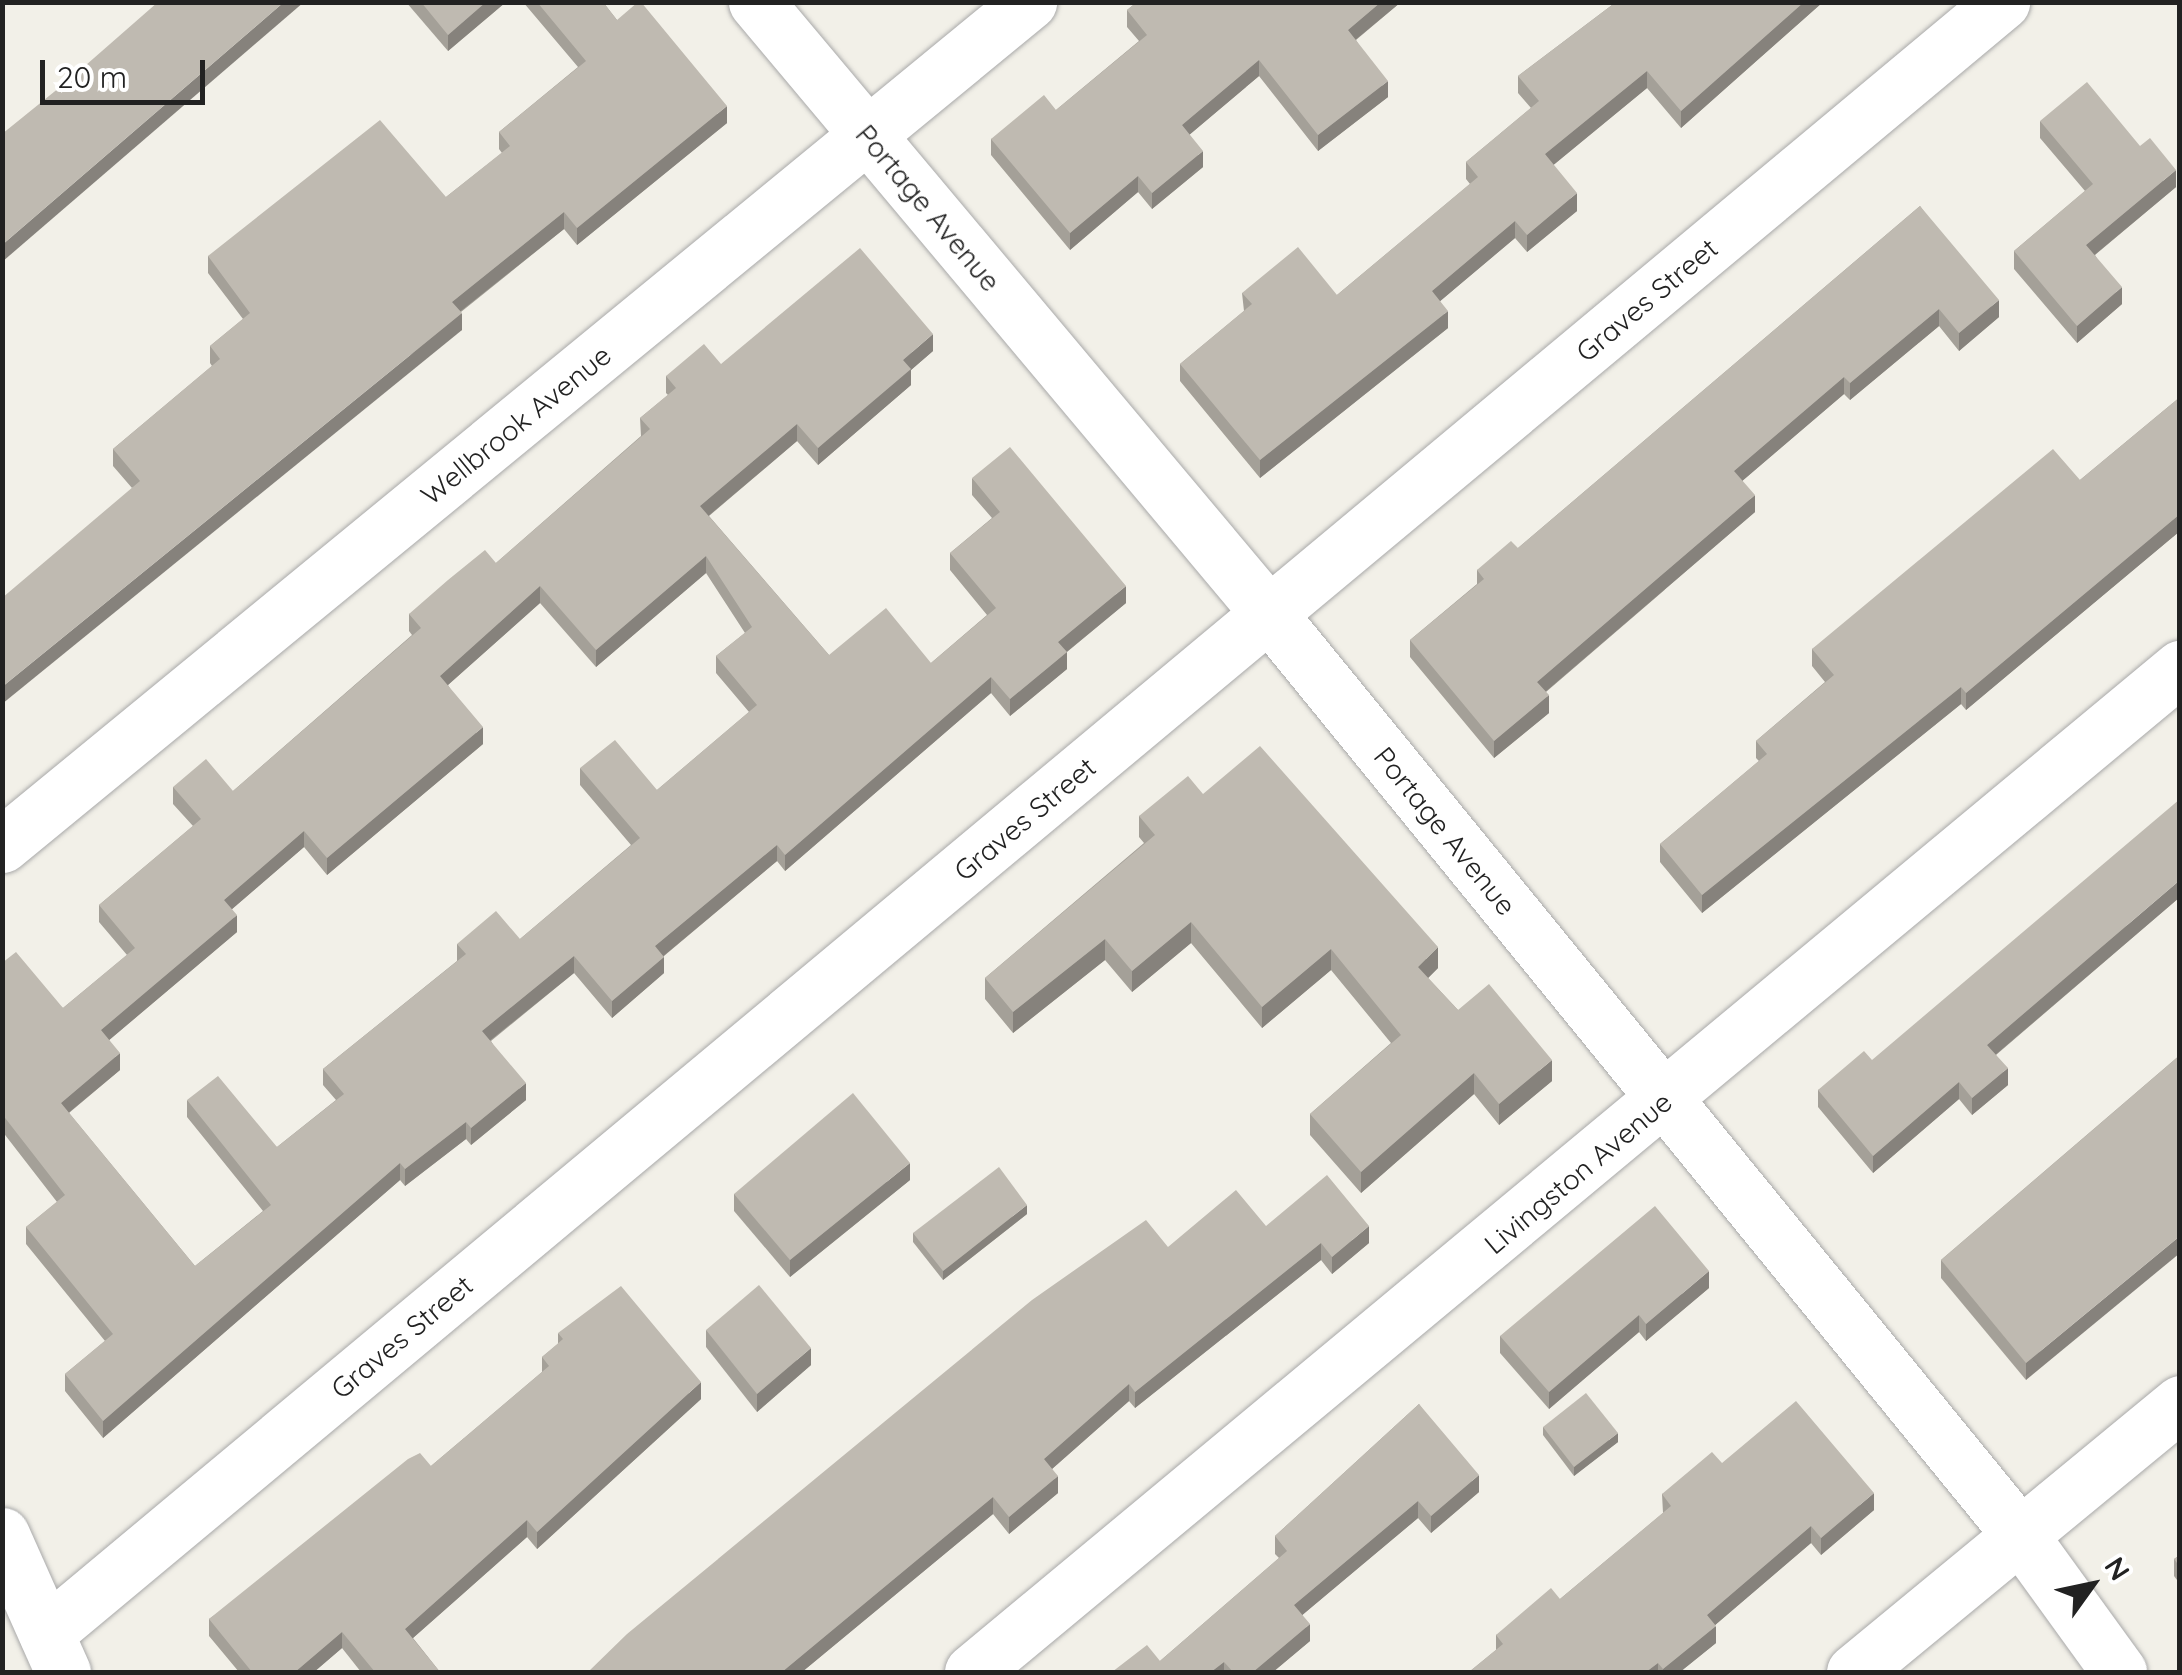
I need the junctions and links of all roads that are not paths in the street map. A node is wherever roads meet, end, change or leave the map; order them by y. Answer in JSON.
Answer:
{"nodes":[{"id":1,"x":756,"y":2,"type":"edge"},
{"id":2,"x":1028,"y":2,"type":"edge"},
{"id":3,"x":2002,"y":2,"type":"edge"},
{"id":4,"x":868,"y":137,"type":"junction"},
{"id":5,"x":1270,"y":616,"type":"junction"},
{"id":6,"x":2180,"y":668,"type":"edge"},
{"id":7,"x":2,"y":845,"type":"edge"},
{"id":8,"x":1666,"y":1100,"type":"junction"},
{"id":9,"x":2180,"y":1403,"type":"edge"},
{"id":10,"x":2,"y":1534,"type":"edge"},
{"id":11,"x":2020,"y":1535,"type":"junction"},
{"id":12,"x":54,"y":1653,"type":"edge"},
{"id":13,"x":972,"y":1672,"type":"edge"},
{"id":14,"x":1854,"y":1672,"type":"edge"},
{"id":15,"x":2119,"y":1672,"type":"edge"}],
"edges":[{"from":1,"to":4,"type":"street","name":"Portage Avenue"},
{"from":2,"to":4,"type":"street","name":"Wellbrook Avenue"},
{"from":3,"to":5,"type":"street","name":"Graves Street"},
{"from":4,"to":5,"type":"street","name":"Portage Avenue"},
{"from":4,"to":7,"type":"street","name":"Wellbrook Avenue"},
{"from":5,"to":8,"type":"street","name":"Portage Avenue"},
{"from":5,"to":12,"type":"street","name":"Graves Street"},
{"from":6,"to":8,"type":"street","name":"Livingston Avenue"},
{"from":8,"to":11,"type":"street","name":"Portage Avenue"},
{"from":8,"to":13,"type":"street","name":"Livingston Avenue"},
{"from":9,"to":11,"type":"street"},
{"from":10,"to":12,"type":"street"},
{"from":11,"to":14,"type":"street"},
{"from":11,"to":15,"type":"street","name":"Portage Avenue"}]}
